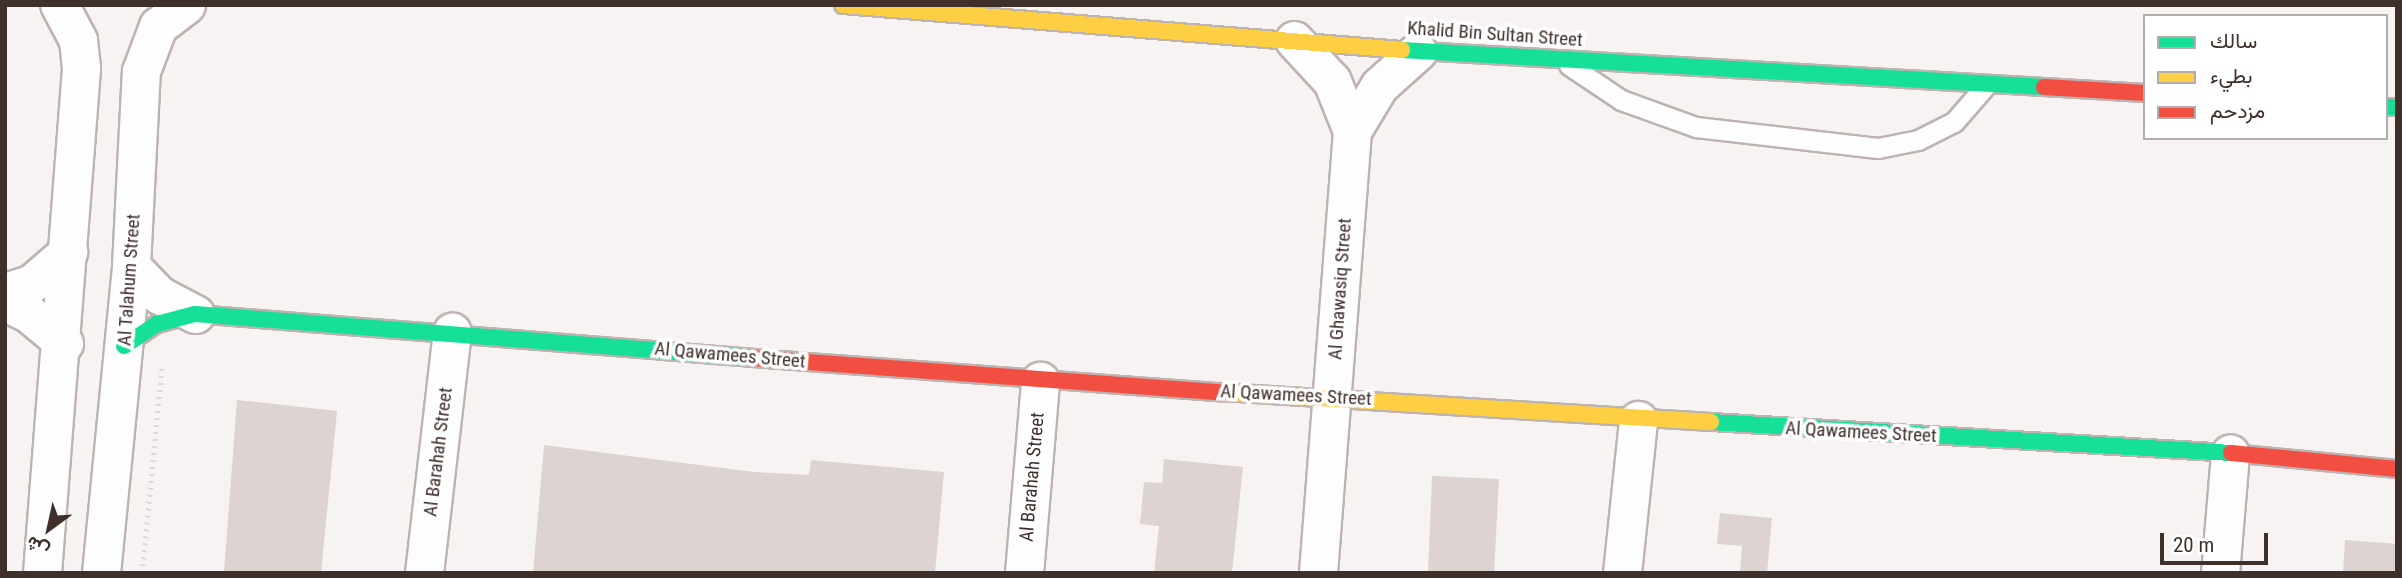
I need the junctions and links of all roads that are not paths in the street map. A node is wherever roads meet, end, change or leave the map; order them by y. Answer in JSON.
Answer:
{"nodes":[{"id":1,"x":59,"y":5,"type":"edge"},
{"id":2,"x":186,"y":5,"type":"edge"},
{"id":3,"x":843,"y":5,"type":"edge"},
{"id":4,"x":1294,"y":40,"type":"junction"},
{"id":5,"x":1418,"y":51,"type":"junction"},
{"id":6,"x":1559,"y":59,"type":"junction"},
{"id":7,"x":1987,"y":84,"type":"junction"},
{"id":8,"x":2143,"y":93,"type":"edge"},
{"id":9,"x":1352,"y":131,"type":"junction"},
{"id":10,"x":68,"y":252,"type":"junction"},
{"id":11,"x":131,"y":266,"type":"junction"},
{"id":12,"x":5,"y":292,"type":"edge"},
{"id":13,"x":5,"y":302,"type":"edge"},
{"id":14,"x":195,"y":314,"type":"junction"},
{"id":15,"x":452,"y":332,"type":"junction"},
{"id":16,"x":64,"y":343,"type":"junction"},
{"id":17,"x":124,"y":346,"type":"junction"},
{"id":18,"x":1040,"y":381,"type":"junction"},
{"id":19,"x":1332,"y":397,"type":"junction"},
{"id":20,"x":1638,"y":420,"type":"junction"},
{"id":21,"x":2230,"y":453,"type":"junction"},
{"id":22,"x":2397,"y":470,"type":"edge"},
{"id":23,"x":42,"y":573,"type":"edge"},
{"id":24,"x":101,"y":573,"type":"edge"},
{"id":25,"x":424,"y":573,"type":"edge"},
{"id":26,"x":1024,"y":573,"type":"edge"},
{"id":27,"x":1318,"y":573,"type":"edge"},
{"id":28,"x":1622,"y":573,"type":"edge"},
{"id":29,"x":2220,"y":573,"type":"edge"}],
"edges":[{"from":1,"to":10,"type":"street"},
{"from":2,"to":11,"type":"street","name":"Al Talahum Street"},
{"from":3,"to":4,"type":"street","name":"Khalid Bin Sultan Street"},
{"from":4,"to":5,"type":"street","name":"Khalid Bin Sultan Street"},
{"from":4,"to":9,"type":"street","name":"Al Ghawasiq Street"},
{"from":5,"to":6,"type":"street","name":"Khalid Bin Sultan Street"},
{"from":5,"to":9,"type":"street","name":"Al Ghawasiq Street"},
{"from":6,"to":7,"type":"street","name":"Khalid Bin Sultan Street"},
{"from":6,"to":7,"type":"lane"},
{"from":7,"to":8,"type":"street","name":"Khalid Bin Sultan Street"},
{"from":9,"to":19,"type":"street","name":"Al Ghawasiq Street"},
{"from":10,"to":12,"type":"street"},
{"from":10,"to":16,"type":"street"},
{"from":11,"to":14,"type":"street","name":"Al Qawamees Street"},
{"from":11,"to":17,"type":"street","name":"Al Talahum Street"},
{"from":13,"to":16,"type":"street"},
{"from":14,"to":15,"type":"street","name":"Al Qawamees Street"},
{"from":14,"to":17,"type":"street","name":"Al Qawamees Street"},
{"from":15,"to":18,"type":"street","name":"Al Qawamees Street"},
{"from":15,"to":25,"type":"street","name":"Al Barahah Street"},
{"from":16,"to":23,"type":"street"},
{"from":17,"to":24,"type":"street","name":"Al Talahum Street"},
{"from":18,"to":19,"type":"street","name":"Al Qawamees Street"},
{"from":18,"to":26,"type":"street","name":"Al Barahah Street"},
{"from":19,"to":20,"type":"street","name":"Al Qawamees Street"},
{"from":19,"to":27,"type":"street","name":"Al Ghawasiq Street"},
{"from":20,"to":21,"type":"street","name":"Al Qawamees Street"},
{"from":20,"to":28,"type":"street"},
{"from":21,"to":22,"type":"street","name":"Al Qawamees Street"},
{"from":21,"to":29,"type":"street"}]}
